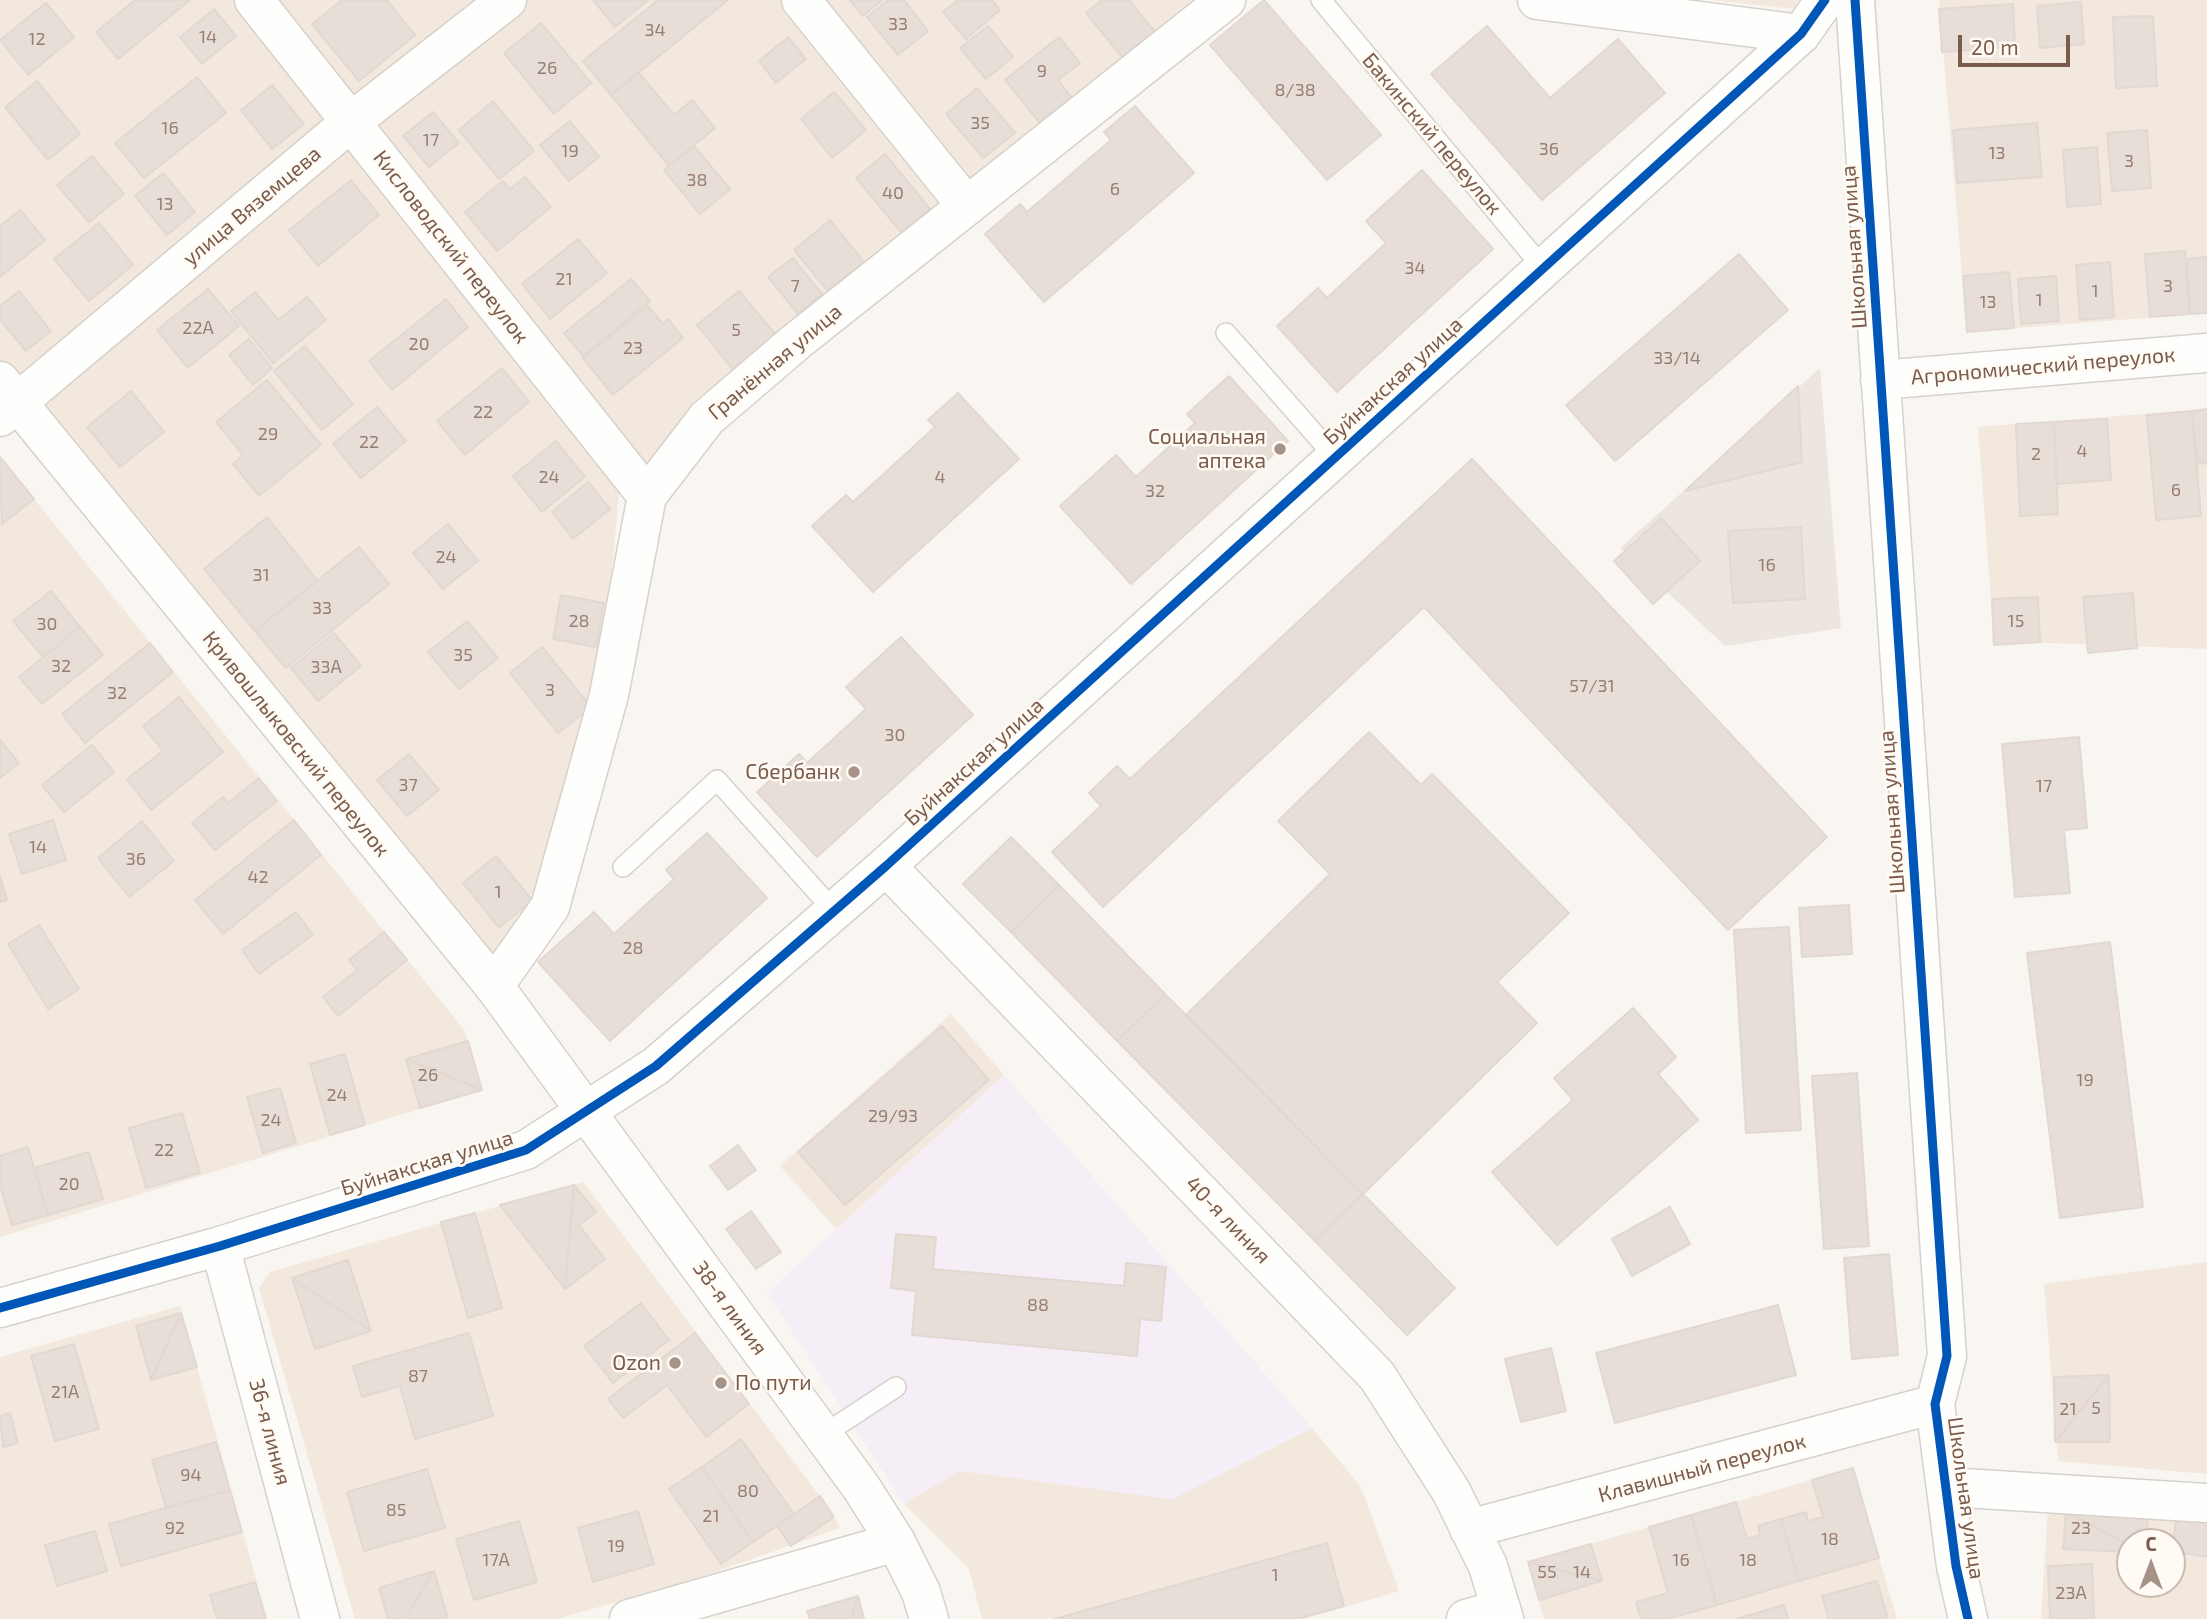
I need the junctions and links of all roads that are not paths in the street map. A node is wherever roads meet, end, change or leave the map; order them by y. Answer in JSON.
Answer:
{"nodes":[{"id":1,"x":254,"y":0,"type":"edge"},
{"id":2,"x":507,"y":0,"type":"edge"},
{"id":3,"x":802,"y":0,"type":"edge"},
{"id":4,"x":1226,"y":0,"type":"edge"},
{"id":5,"x":1321,"y":0,"type":"edge"},
{"id":6,"x":1537,"y":0,"type":"edge"},
{"id":7,"x":1825,"y":0,"type":"edge"},
{"id":8,"x":1855,"y":0,"type":"edge"},
{"id":9,"x":1801,"y":34,"type":"junction"},
{"id":10,"x":352,"y":121,"type":"junction"},
{"id":11,"x":966,"y":205,"type":"junction"},
{"id":12,"x":1543,"y":268,"type":"junction"},
{"id":13,"x":1226,"y":333,"type":"dead end"},
{"id":14,"x":2207,"y":353,"type":"edge"},
{"id":15,"x":1880,"y":380,"type":"junction"},
{"id":16,"x":6,"y":400,"type":"edge"},
{"id":17,"x":1335,"y":457,"type":"junction"},
{"id":18,"x":647,"y":496,"type":"junction"},
{"id":19,"x":886,"y":866,"type":"junction"},
{"id":20,"x":623,"y":867,"type":"dead end"},
{"id":21,"x":834,"y":911,"type":"junction"},
{"id":22,"x":494,"y":986,"type":"junction"},
{"id":23,"x":585,"y":1111,"type":"junction"},
{"id":24,"x":220,"y":1245,"type":"junction"},
{"id":25,"x":0,"y":1308,"type":"edge"},
{"id":26,"x":895,"y":1387,"type":"dead end"},
{"id":27,"x":1935,"y":1404,"type":"junction"},
{"id":28,"x":823,"y":1435,"type":"junction"},
{"id":29,"x":1947,"y":1487,"type":"junction"},
{"id":30,"x":2207,"y":1503,"type":"edge"},
{"id":31,"x":1469,"y":1529,"type":"junction"},
{"id":32,"x":896,"y":1542,"type":"junction"},
{"id":33,"x":1490,"y":1616,"type":"edge"},
{"id":34,"x":320,"y":1619,"type":"edge"},
{"id":35,"x":629,"y":1619,"type":"edge"},
{"id":36,"x":929,"y":1619,"type":"edge"},
{"id":37,"x":1968,"y":1619,"type":"edge"}],
"edges":[{"from":1,"to":10,"type":"street","name":"Кисловодский переулок"},
{"from":2,"to":10,"type":"street","name":"улица Вяземцева"},
{"from":3,"to":11,"type":"street"},
{"from":4,"to":11,"type":"street","name":"Гранённая улица"},
{"from":5,"to":12,"type":"lane","name":"Бакинский переулок"},
{"from":6,"to":9,"type":"street"},
{"from":7,"to":9,"type":"street","name":"Буйнакская улица"},
{"from":8,"to":15,"type":"street","name":"Школьная улица"},
{"from":9,"to":12,"type":"street","name":"Буйнакская улица"},
{"from":10,"to":16,"type":"street","name":"улица Вяземцева"},
{"from":10,"to":18,"type":"street","name":"Кисловодский переулок"},
{"from":11,"to":18,"type":"street","name":"Гранённая улица"},
{"from":12,"to":17,"type":"street","name":"Буйнакская улица"},
{"from":13,"to":17,"type":"lane"},
{"from":14,"to":15,"type":"street","name":"Агрономический переулок"},
{"from":15,"to":27,"type":"street","name":"Школьная улица"},
{"from":16,"to":22,"type":"street","name":"Кривошлыковский переулок"},
{"from":17,"to":19,"type":"street","name":"Буйнакская улица"},
{"from":18,"to":22,"type":"street","name":"Гранённая улица"},
{"from":19,"to":21,"type":"street","name":"Буйнакская улица"},
{"from":19,"to":31,"type":"street","name":"40-я линия"},
{"from":20,"to":21,"type":"lane"},
{"from":21,"to":23,"type":"street","name":"Буйнакская улица"},
{"from":22,"to":23,"type":"street","name":"Кривошлыковский переулок"},
{"from":23,"to":24,"type":"street","name":"Буйнакская улица"},
{"from":23,"to":28,"type":"street","name":"38-я линия"},
{"from":24,"to":25,"type":"street","name":"Буйнакская улица"},
{"from":24,"to":34,"type":"street","name":"36-я линия"},
{"from":26,"to":28,"type":"lane"},
{"from":27,"to":29,"type":"street","name":"Школьная улица"},
{"from":27,"to":31,"type":"street","name":"Клавишный переулок"},
{"from":28,"to":32,"type":"street","name":"38-я линия"},
{"from":29,"to":30,"type":"street"},
{"from":29,"to":37,"type":"street","name":"Школьная улица"},
{"from":31,"to":33,"type":"street","name":"40-я линия"},
{"from":32,"to":35,"type":"street"},
{"from":32,"to":36,"type":"street","name":"38-я линия"}]}
